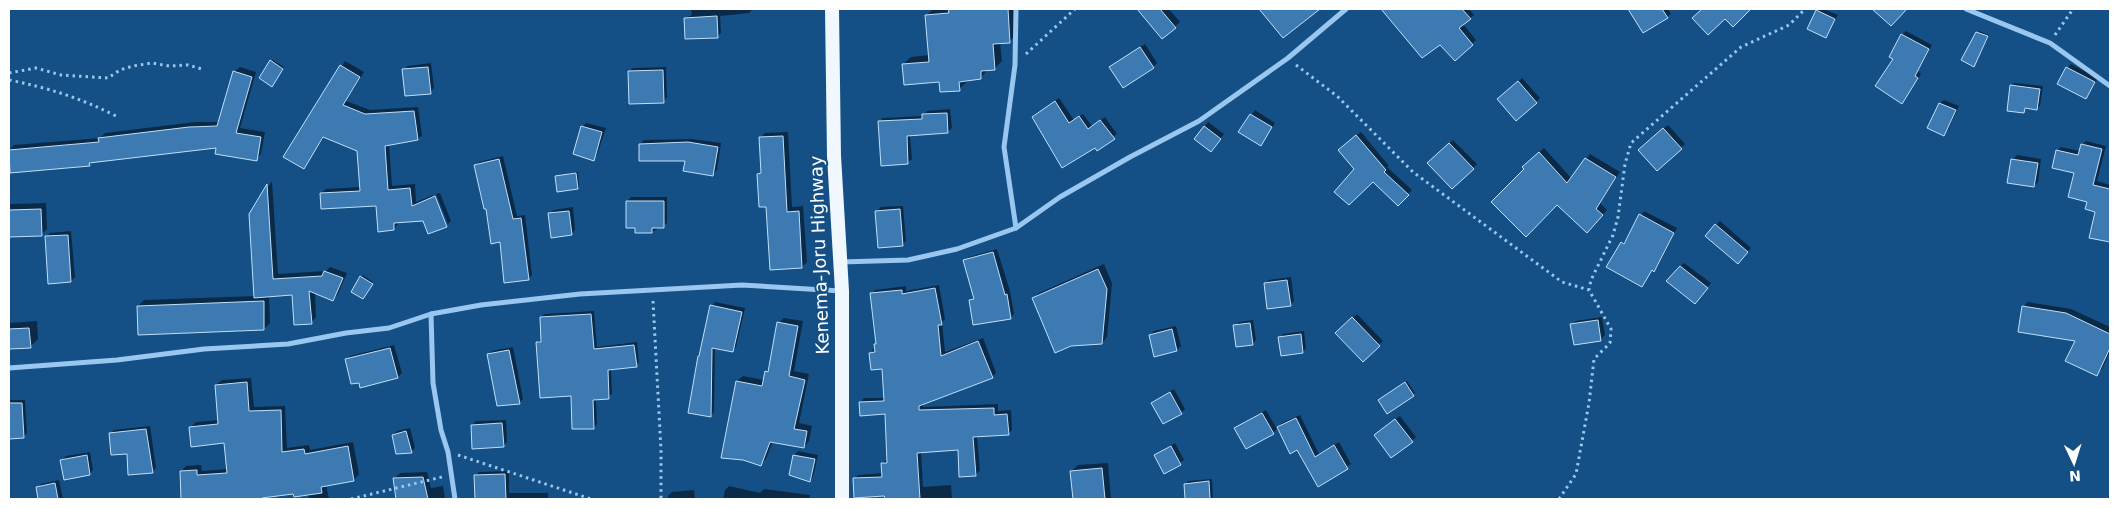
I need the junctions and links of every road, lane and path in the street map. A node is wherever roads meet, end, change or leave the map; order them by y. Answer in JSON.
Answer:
{"nodes":[{"id":1,"x":832,"y":9,"type":"edge"},
{"id":2,"x":1016,"y":9,"type":"edge"},
{"id":3,"x":1075,"y":9,"type":"edge"},
{"id":4,"x":1346,"y":9,"type":"edge"},
{"id":5,"x":1805,"y":9,"type":"edge"},
{"id":6,"x":1966,"y":9,"type":"edge"},
{"id":7,"x":2073,"y":9,"type":"edge"},
{"id":8,"x":2050,"y":43,"type":"junction"},
{"id":9,"x":1288,"y":58,"type":"junction"},
{"id":10,"x":1015,"y":65,"type":"junction"},
{"id":11,"x":202,"y":69,"type":"dead end"},
{"id":12,"x":9,"y":73,"type":"edge"},
{"id":13,"x":9,"y":80,"type":"edge"},
{"id":14,"x":2110,"y":86,"type":"edge"},
{"id":15,"x":116,"y":116,"type":"dead end"},
{"id":16,"x":1016,"y":228,"type":"junction"},
{"id":17,"x":841,"y":262,"type":"junction"},
{"id":18,"x":652,"y":290,"type":"junction"},
{"id":19,"x":1589,"y":290,"type":"junction"},
{"id":20,"x":842,"y":291,"type":"junction"},
{"id":21,"x":431,"y":314,"type":"junction"},
{"id":22,"x":9,"y":368,"type":"edge"},
{"id":23,"x":448,"y":452,"type":"junction"},
{"id":24,"x":452,"y":476,"type":"junction"},
{"id":25,"x":351,"y":499,"type":"edge"},
{"id":26,"x":455,"y":499,"type":"edge"},
{"id":27,"x":591,"y":499,"type":"edge"},
{"id":28,"x":661,"y":499,"type":"edge"},
{"id":29,"x":842,"y":499,"type":"edge"},
{"id":30,"x":1559,"y":499,"type":"edge"}],
"edges":[{"from":1,"to":17,"type":"highway","name":"Kenema-Joru Highway"},
{"from":2,"to":10,"type":"street"},
{"from":3,"to":10,"type":"path"},
{"from":4,"to":9,"type":"street"},
{"from":5,"to":19,"type":"path"},
{"from":6,"to":8,"type":"street"},
{"from":7,"to":8,"type":"path"},
{"from":8,"to":14,"type":"street"},
{"from":9,"to":16,"type":"street"},
{"from":9,"to":19,"type":"path"},
{"from":10,"to":16,"type":"street"},
{"from":11,"to":12,"type":"path"},
{"from":13,"to":15,"type":"path"},
{"from":16,"to":17,"type":"street"},
{"from":17,"to":20,"type":"highway","name":"Kenema-Joru Highway"},
{"from":18,"to":20,"type":"street"},
{"from":18,"to":21,"type":"street"},
{"from":18,"to":28,"type":"path"},
{"from":19,"to":30,"type":"path"},
{"from":20,"to":29,"type":"highway","name":"Kenema-Joru Highway"},
{"from":21,"to":22,"type":"street"},
{"from":21,"to":23,"type":"street"},
{"from":23,"to":24,"type":"street"},
{"from":23,"to":27,"type":"path"},
{"from":24,"to":25,"type":"path"},
{"from":24,"to":26,"type":"street"}]}
